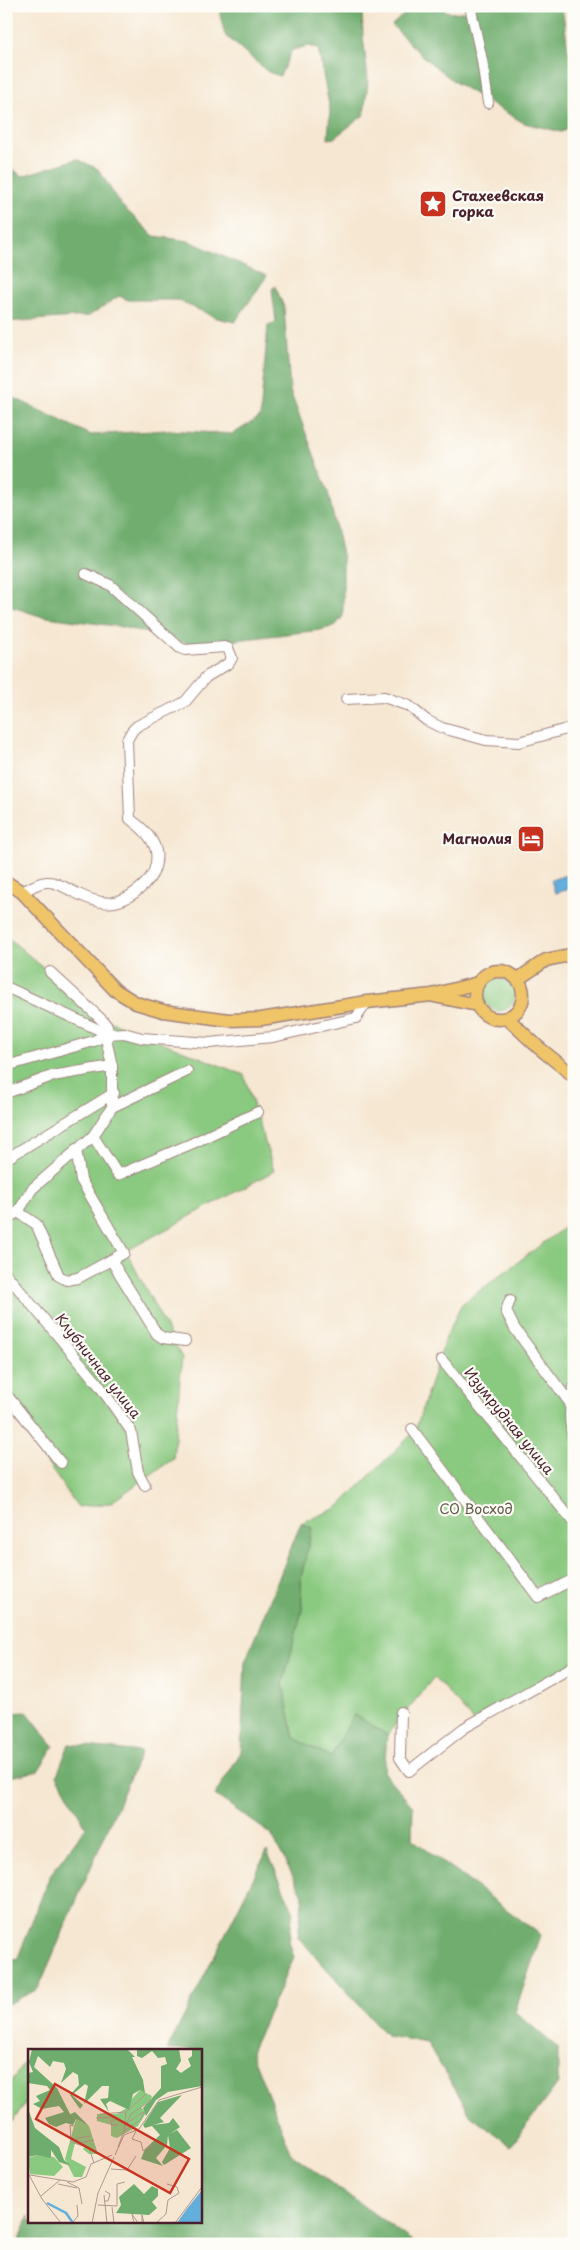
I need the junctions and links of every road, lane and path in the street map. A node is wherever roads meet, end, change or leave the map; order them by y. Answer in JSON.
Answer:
{"nodes":[{"id":1,"x":470,"y":6,"type":"edge"},
{"id":2,"x":488,"y":103,"type":"dead end"},
{"id":3,"x":86,"y":574,"type":"dead end"},
{"id":4,"x":346,"y":698,"type":"dead end"},
{"id":5,"x":574,"y":727,"type":"edge"},
{"id":6,"x":6,"y":882,"type":"edge"},
{"id":7,"x":22,"y":892,"type":"junction"},
{"id":8,"x":574,"y":954,"type":"edge"},
{"id":9,"x":50,"y":972,"type":"dead end"},
{"id":10,"x":518,"y":979,"type":"junction"},
{"id":11,"x":478,"y":983,"type":"junction"},
{"id":12,"x":6,"y":987,"type":"edge"},
{"id":13,"x":432,"y":995,"type":"junction"},
{"id":14,"x":367,"y":1002,"type":"junction"},
{"id":15,"x":477,"y":1005,"type":"junction"},
{"id":16,"x":507,"y":1018,"type":"junction"},
{"id":17,"x":108,"y":1034,"type":"junction"},
{"id":18,"x":6,"y":1066,"type":"edge"},
{"id":19,"x":112,"y":1066,"type":"junction"},
{"id":20,"x":188,"y":1071,"type":"dead end"},
{"id":21,"x":574,"y":1076,"type":"edge"},
{"id":22,"x":6,"y":1093,"type":"edge"},
{"id":23,"x":114,"y":1093,"type":"junction"},
{"id":24,"x":112,"y":1106,"type":"junction"},
{"id":25,"x":258,"y":1112,"type":"dead end"},
{"id":26,"x":93,"y":1136,"type":"junction"},
{"id":27,"x":76,"y":1149,"type":"junction"},
{"id":28,"x":6,"y":1158,"type":"edge"},
{"id":29,"x":18,"y":1212,"type":"junction"},
{"id":30,"x":6,"y":1219,"type":"edge"},
{"id":31,"x":111,"y":1260,"type":"junction"},
{"id":32,"x":6,"y":1274,"type":"edge"},
{"id":33,"x":510,"y":1300,"type":"dead end"},
{"id":34,"x":185,"y":1341,"type":"dead end"},
{"id":35,"x":442,"y":1360,"type":"dead end"},
{"id":36,"x":574,"y":1388,"type":"edge"},
{"id":37,"x":6,"y":1394,"type":"edge"},
{"id":38,"x":570,"y":1403,"type":"junction"},
{"id":39,"x":412,"y":1429,"type":"dead end"},
{"id":40,"x":574,"y":1442,"type":"edge"},
{"id":41,"x":61,"y":1463,"type":"dead end"},
{"id":42,"x":145,"y":1485,"type":"dead end"},
{"id":43,"x":574,"y":1523,"type":"edge"},
{"id":44,"x":574,"y":1579,"type":"edge"},
{"id":45,"x":574,"y":1666,"type":"edge"},
{"id":46,"x":401,"y":1712,"type":"dead end"}],
"edges":[{"from":1,"to":2,"type":"street"},
{"from":3,"to":7,"type":"street"},
{"from":4,"to":5,"type":"street"},
{"from":6,"to":7,"type":"main road"},
{"from":7,"to":14,"type":"main road"},
{"from":8,"to":10,"type":"main road"},
{"from":9,"to":17,"type":"street"},
{"from":10,"to":11,"type":"main road"},
{"from":10,"to":16,"type":"main road"},
{"from":11,"to":13,"type":"main road"},
{"from":11,"to":15,"type":"main road"},
{"from":12,"to":17,"type":"street"},
{"from":13,"to":14,"type":"main road"},
{"from":13,"to":15,"type":"main road"},
{"from":14,"to":17,"type":"street"},
{"from":15,"to":16,"type":"main road"},
{"from":16,"to":21,"type":"main road"},
{"from":17,"to":18,"type":"street"},
{"from":17,"to":19,"type":"street"},
{"from":19,"to":22,"type":"street"},
{"from":19,"to":23,"type":"street"},
{"from":20,"to":24,"type":"street"},
{"from":23,"to":24,"type":"street"},
{"from":23,"to":28,"type":"street"},
{"from":24,"to":26,"type":"street"},
{"from":25,"to":26,"type":"street"},
{"from":26,"to":27,"type":"street"},
{"from":27,"to":29,"type":"street"},
{"from":27,"to":31,"type":"street"},
{"from":29,"to":30,"type":"street"},
{"from":29,"to":31,"type":"street"},
{"from":31,"to":34,"type":"street"},
{"from":32,"to":42,"type":"street","name":"Клубничная улица"},
{"from":33,"to":38,"type":"street"},
{"from":35,"to":43,"type":"street","name":"Изумрудная улица"},
{"from":36,"to":38,"type":"street"},
{"from":37,"to":41,"type":"street"},
{"from":38,"to":40,"type":"street"},
{"from":39,"to":44,"type":"street"},
{"from":45,"to":46,"type":"street"}]}
